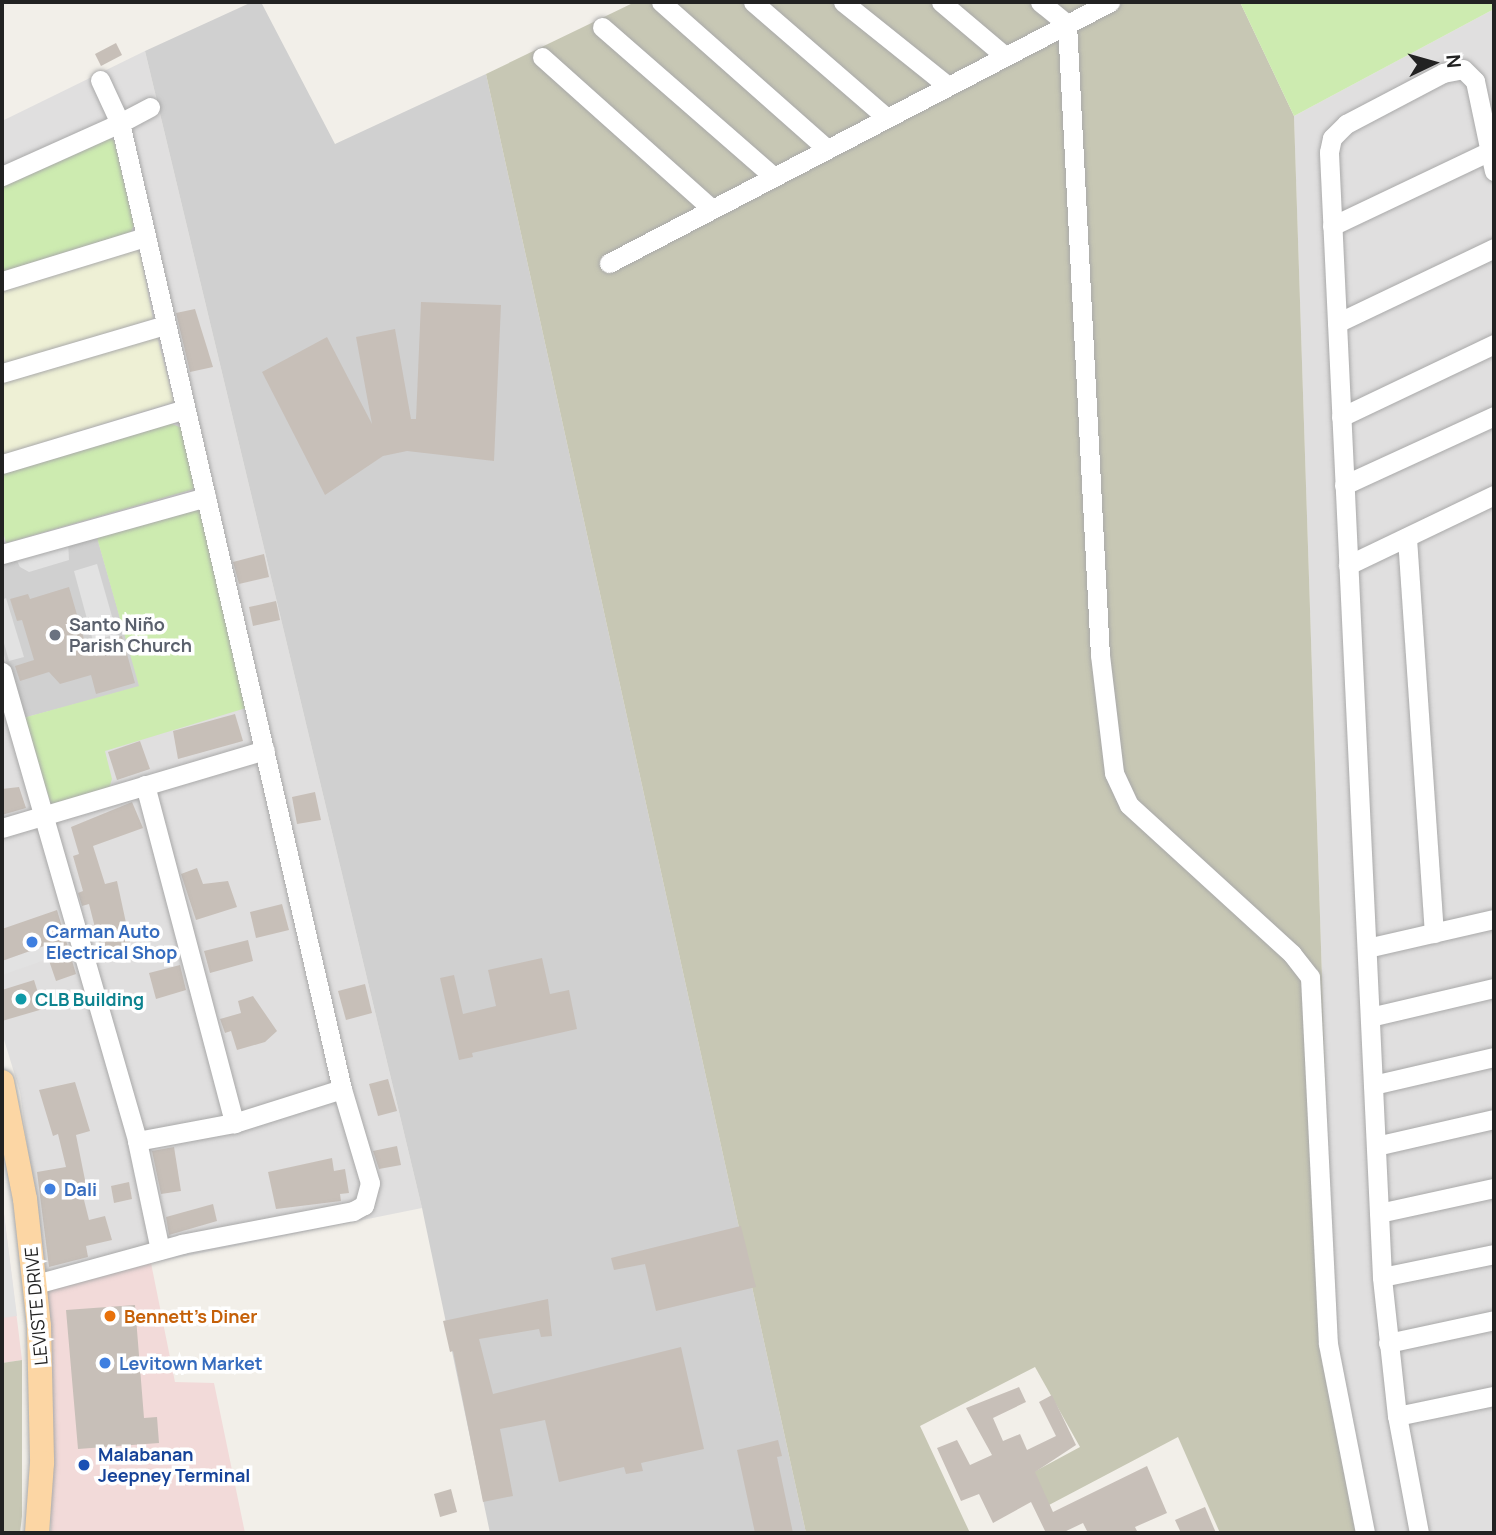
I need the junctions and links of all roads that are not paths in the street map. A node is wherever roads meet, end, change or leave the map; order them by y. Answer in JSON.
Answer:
{"nodes":[{"id":1,"x":661,"y":2,"type":"edge"},
{"id":2,"x":753,"y":2,"type":"edge"},
{"id":3,"x":843,"y":2,"type":"edge"},
{"id":4,"x":941,"y":2,"type":"edge"},
{"id":5,"x":1040,"y":2,"type":"edge"},
{"id":6,"x":1110,"y":2,"type":"edge"},
{"id":7,"x":1067,"y":24,"type":"junction"},
{"id":8,"x":602,"y":27,"type":"dead end"},
{"id":9,"x":1005,"y":56,"type":"junction"},
{"id":10,"x":542,"y":57,"type":"dead end"},
{"id":11,"x":100,"y":80,"type":"dead end"},
{"id":12,"x":948,"y":86,"type":"junction"},
{"id":13,"x":150,"y":107,"type":"dead end"},
{"id":14,"x":887,"y":118,"type":"junction"},
{"id":15,"x":120,"y":122,"type":"junction"},
{"id":16,"x":827,"y":149,"type":"junction"},
{"id":17,"x":1492,"y":161,"type":"edge"},
{"id":18,"x":2,"y":176,"type":"edge"},
{"id":19,"x":774,"y":177,"type":"junction"},
{"id":20,"x":712,"y":209,"type":"junction"},
{"id":21,"x":1332,"y":226,"type":"junction"},
{"id":22,"x":145,"y":237,"type":"junction"},
{"id":23,"x":1494,"y":248,"type":"edge"},
{"id":24,"x":609,"y":263,"type":"dead end"},
{"id":25,"x":2,"y":281,"type":"edge"},
{"id":26,"x":1336,"y":323,"type":"junction"},
{"id":27,"x":165,"y":325,"type":"junction"},
{"id":28,"x":1494,"y":344,"type":"edge"},
{"id":29,"x":2,"y":373,"type":"edge"},
{"id":30,"x":185,"y":409,"type":"junction"},
{"id":31,"x":1494,"y":416,"type":"edge"},
{"id":32,"x":1341,"y":417,"type":"junction"},
{"id":33,"x":2,"y":464,"type":"edge"},
{"id":34,"x":1344,"y":485,"type":"junction"},
{"id":35,"x":1494,"y":495,"type":"edge"},
{"id":36,"x":206,"y":497,"type":"junction"},
{"id":37,"x":1407,"y":538,"type":"junction"},
{"id":38,"x":2,"y":554,"type":"edge"},
{"id":39,"x":1348,"y":565,"type":"junction"},
{"id":40,"x":2,"y":672,"type":"edge"},
{"id":41,"x":265,"y":750,"type":"junction"},
{"id":42,"x":145,"y":785,"type":"junction"},
{"id":43,"x":46,"y":817,"type":"junction"},
{"id":44,"x":2,"y":828,"type":"edge"},
{"id":45,"x":1494,"y":919,"type":"edge"},
{"id":46,"x":1434,"y":933,"type":"junction"},
{"id":47,"x":1367,"y":948,"type":"junction"},
{"id":48,"x":1494,"y":988,"type":"edge"},
{"id":49,"x":1370,"y":1017,"type":"junction"},
{"id":50,"x":1494,"y":1057,"type":"edge"},
{"id":51,"x":2,"y":1082,"type":"edge"},
{"id":52,"x":1373,"y":1085,"type":"junction"},
{"id":53,"x":342,"y":1089,"type":"junction"},
{"id":54,"x":1494,"y":1119,"type":"edge"},
{"id":55,"x":2,"y":1121,"type":"edge"},
{"id":56,"x":234,"y":1123,"type":"junction"},
{"id":57,"x":137,"y":1141,"type":"junction"},
{"id":58,"x":1376,"y":1146,"type":"junction"},
{"id":59,"x":1494,"y":1188,"type":"edge"},
{"id":60,"x":1379,"y":1213,"type":"junction"},
{"id":61,"x":160,"y":1250,"type":"junction"},
{"id":62,"x":1494,"y":1254,"type":"edge"},
{"id":63,"x":1382,"y":1277,"type":"junction"},
{"id":64,"x":36,"y":1284,"type":"junction"},
{"id":65,"x":1494,"y":1320,"type":"edge"},
{"id":66,"x":1388,"y":1343,"type":"junction"},
{"id":67,"x":1494,"y":1396,"type":"edge"},
{"id":68,"x":1397,"y":1416,"type":"junction"},
{"id":69,"x":29,"y":1533,"type":"edge"},
{"id":70,"x":37,"y":1533,"type":"edge"},
{"id":71,"x":1365,"y":1533,"type":"edge"},
{"id":72,"x":1419,"y":1533,"type":"edge"}],
"edges":[{"from":1,"to":16,"type":"street"},
{"from":2,"to":14,"type":"street"},
{"from":3,"to":12,"type":"street"},
{"from":4,"to":9,"type":"street"},
{"from":5,"to":7,"type":"street"},
{"from":6,"to":7,"type":"street"},
{"from":7,"to":9,"type":"street"},
{"from":7,"to":71,"type":"street"},
{"from":8,"to":19,"type":"street"},
{"from":9,"to":12,"type":"street"},
{"from":10,"to":20,"type":"street"},
{"from":11,"to":15,"type":"street"},
{"from":12,"to":14,"type":"street"},
{"from":13,"to":15,"type":"street"},
{"from":14,"to":16,"type":"street"},
{"from":15,"to":18,"type":"street"},
{"from":15,"to":22,"type":"street"},
{"from":16,"to":19,"type":"street"},
{"from":17,"to":21,"type":"street"},
{"from":17,"to":21,"type":"street"},
{"from":19,"to":20,"type":"street"},
{"from":20,"to":24,"type":"street"},
{"from":21,"to":26,"type":"street"},
{"from":22,"to":25,"type":"street"},
{"from":22,"to":27,"type":"street"},
{"from":23,"to":26,"type":"street"},
{"from":26,"to":32,"type":"street"},
{"from":27,"to":29,"type":"street"},
{"from":27,"to":30,"type":"street"},
{"from":28,"to":32,"type":"street"},
{"from":30,"to":33,"type":"street"},
{"from":30,"to":36,"type":"street"},
{"from":31,"to":34,"type":"street"},
{"from":32,"to":34,"type":"street"},
{"from":34,"to":39,"type":"street"},
{"from":35,"to":37,"type":"street"},
{"from":36,"to":38,"type":"street"},
{"from":36,"to":41,"type":"street"},
{"from":37,"to":39,"type":"street"},
{"from":37,"to":46,"type":"street"},
{"from":39,"to":47,"type":"street"},
{"from":40,"to":43,"type":"street"},
{"from":41,"to":42,"type":"street"},
{"from":41,"to":53,"type":"street"},
{"from":42,"to":43,"type":"street"},
{"from":42,"to":56,"type":"street"},
{"from":43,"to":44,"type":"street"},
{"from":43,"to":57,"type":"street"},
{"from":45,"to":46,"type":"street"},
{"from":46,"to":47,"type":"street"},
{"from":47,"to":49,"type":"street"},
{"from":48,"to":49,"type":"street"},
{"from":49,"to":52,"type":"street"},
{"from":50,"to":52,"type":"street"},
{"from":51,"to":64,"type":"main road","name":"LEVISTE DRIVE"},
{"from":52,"to":58,"type":"street"},
{"from":53,"to":56,"type":"street"},
{"from":53,"to":61,"type":"street"},
{"from":54,"to":58,"type":"street"},
{"from":55,"to":69,"type":"main road","name":"LEVISTE DRIVE"},
{"from":56,"to":57,"type":"street"},
{"from":57,"to":61,"type":"street"},
{"from":58,"to":60,"type":"street"},
{"from":59,"to":60,"type":"street"},
{"from":60,"to":63,"type":"street"},
{"from":61,"to":64,"type":"street"},
{"from":62,"to":63,"type":"street"},
{"from":63,"to":66,"type":"street"},
{"from":64,"to":70,"type":"main road","name":"LEVISTE DRIVE"},
{"from":65,"to":66,"type":"street"},
{"from":66,"to":68,"type":"street"},
{"from":67,"to":68,"type":"street"},
{"from":68,"to":72,"type":"street"}]}
